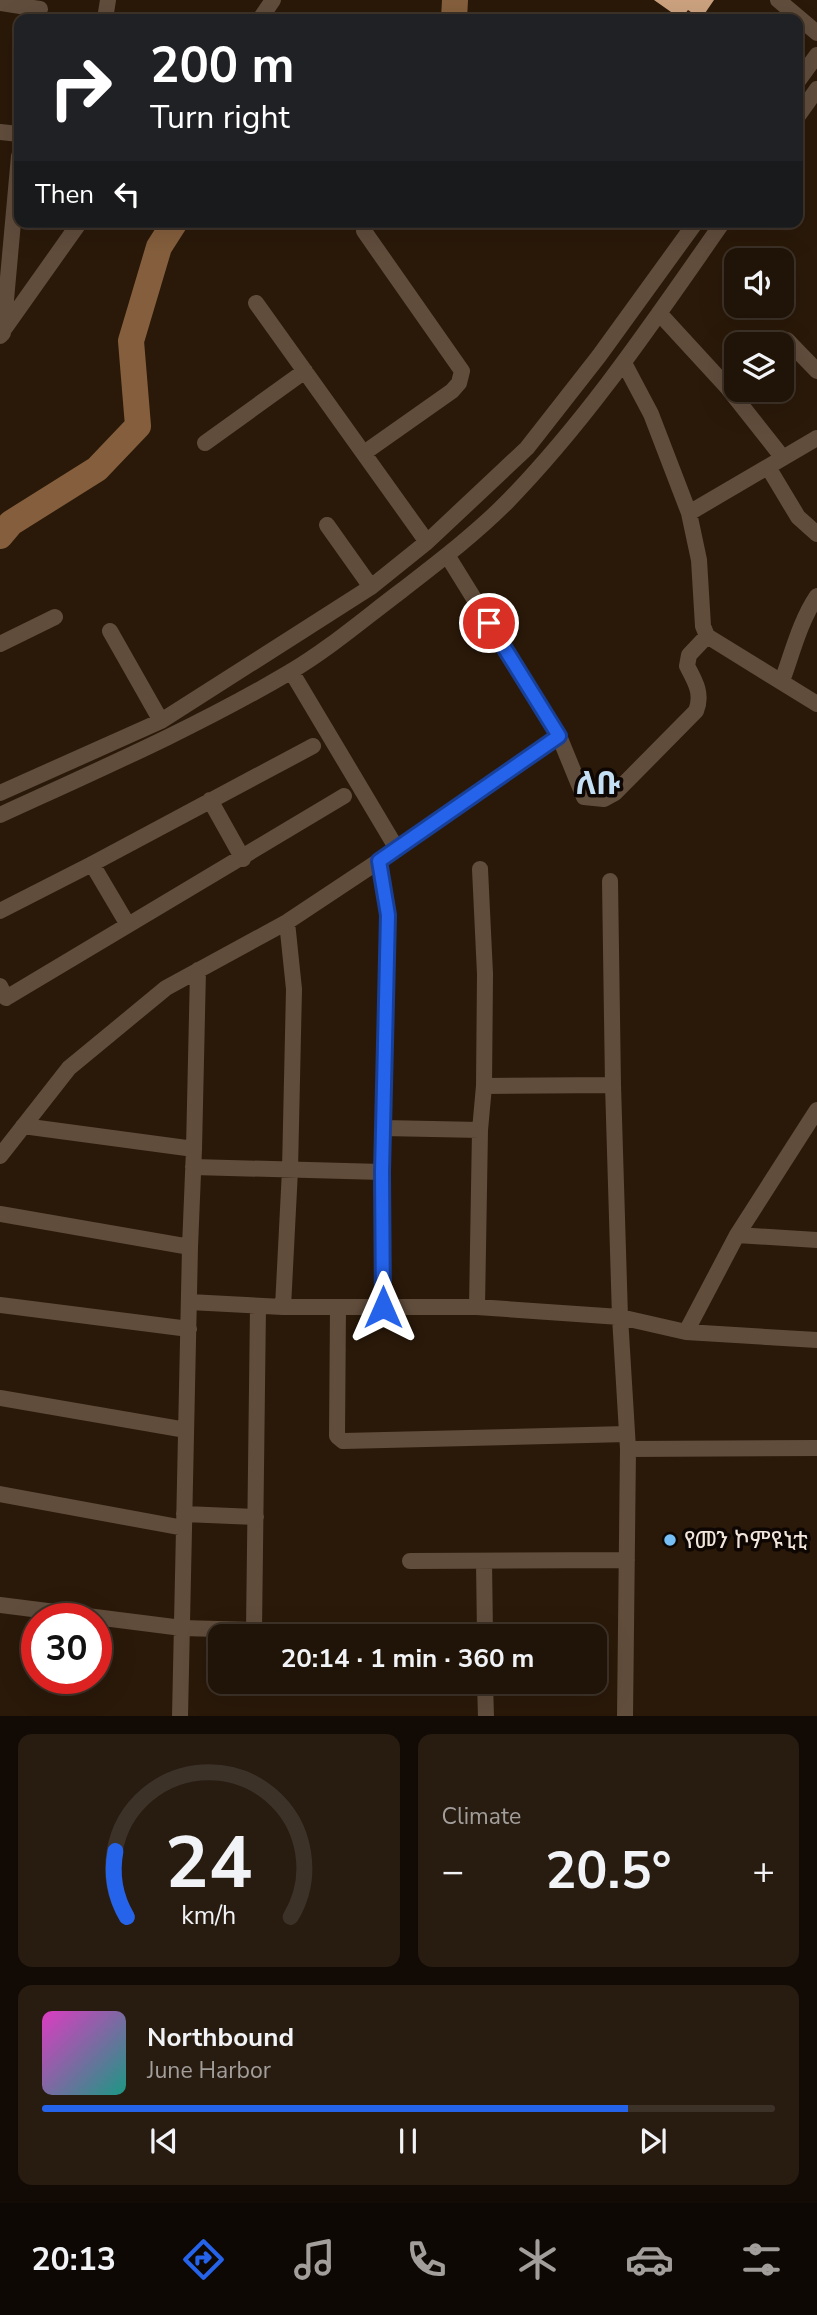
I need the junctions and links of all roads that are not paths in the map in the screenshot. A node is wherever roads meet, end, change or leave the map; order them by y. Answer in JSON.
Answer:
{"nodes":[{"id":1,"x":778,"y":0,"type":"edge"},
{"id":2,"x":0,"y":3,"type":"edge"},
{"id":3,"x":39,"y":9,"type":"edge"},
{"id":4,"x":795,"y":14,"type":"edge"},
{"id":5,"x":803,"y":21,"type":"edge"},
{"id":6,"x":817,"y":33,"type":"edge"},
{"id":7,"x":817,"y":55,"type":"edge"},
{"id":8,"x":803,"y":74,"type":"edge"},
{"id":9,"x":817,"y":89,"type":"edge"},
{"id":10,"x":803,"y":109,"type":"edge"},
{"id":11,"x":14,"y":187,"type":"edge"},
{"id":12,"x":11,"y":205,"type":"edge"},
{"id":13,"x":76,"y":228,"type":"edge"},
{"id":14,"x":692,"y":228,"type":"edge"},
{"id":15,"x":695,"y":228,"type":"edge"},
{"id":16,"x":719,"y":228,"type":"edge"},
{"id":17,"x":364,"y":231,"type":"dead end"},
{"id":18,"x":709,"y":242,"type":"junction"},
{"id":19,"x":256,"y":303,"type":"dead end"},
{"id":20,"x":660,"y":313,"type":"junction"},
{"id":21,"x":1,"y":333,"type":"edge"},
{"id":22,"x":794,"y":347,"type":"edge"},
{"id":23,"x":624,"y":363,"type":"junction"},
{"id":24,"x":305,"y":371,"type":"junction"},
{"id":25,"x":817,"y":371,"type":"edge"},
{"id":26,"x":817,"y":438,"type":"edge"},
{"id":27,"x":205,"y":443,"type":"dead end"},
{"id":28,"x":364,"y":453,"type":"junction"},
{"id":29,"x":783,"y":458,"type":"junction"},
{"id":30,"x":768,"y":467,"type":"junction"},
{"id":31,"x":690,"y":513,"type":"junction"},
{"id":32,"x":327,"y":525,"type":"dead end"},
{"id":33,"x":817,"y":534,"type":"edge"},
{"id":34,"x":428,"y":542,"type":"junction"},
{"id":35,"x":447,"y":555,"type":"junction"},
{"id":36,"x":371,"y":587,"type":"junction"},
{"id":37,"x":817,"y":596,"type":"edge"},
{"id":38,"x":55,"y":617,"type":"dead end"},
{"id":39,"x":110,"y":631,"type":"dead end"},
{"id":40,"x":707,"y":636,"type":"junction"},
{"id":41,"x":0,"y":644,"type":"edge"},
{"id":42,"x":291,"y":671,"type":"junction"},
{"id":43,"x":782,"y":681,"type":"junction"},
{"id":44,"x":817,"y":704,"type":"edge"},
{"id":45,"x":161,"y":721,"type":"junction"},
{"id":46,"x":559,"y":736,"type":"junction"},
{"id":47,"x":313,"y":746,"type":"dead end"},
{"id":48,"x":0,"y":793,"type":"edge"},
{"id":49,"x":344,"y":796,"type":"dead end"},
{"id":50,"x":211,"y":800,"type":"junction"},
{"id":51,"x":0,"y":815,"type":"edge"},
{"id":52,"x":397,"y":849,"type":"junction"},
{"id":53,"x":243,"y":859,"type":"junction"},
{"id":54,"x":379,"y":861,"type":"junction"},
{"id":55,"x":92,"y":864,"type":"junction"},
{"id":56,"x":480,"y":869,"type":"dead end"},
{"id":57,"x":610,"y":881,"type":"dead end"},
{"id":58,"x":0,"y":911,"type":"edge"},
{"id":59,"x":287,"y":922,"type":"junction"},
{"id":60,"x":128,"y":925,"type":"junction"},
{"id":61,"x":198,"y":970,"type":"junction"},
{"id":62,"x":0,"y":986,"type":"edge"},
{"id":63,"x":612,"y":1085,"type":"junction"},
{"id":64,"x":484,"y":1086,"type":"junction"},
{"id":65,"x":817,"y":1110,"type":"edge"},
{"id":66,"x":23,"y":1126,"type":"junction"},
{"id":67,"x":384,"y":1128,"type":"junction"},
{"id":68,"x":480,"y":1130,"type":"junction"},
{"id":69,"x":194,"y":1149,"type":"junction"},
{"id":70,"x":0,"y":1156,"type":"edge"},
{"id":71,"x":193,"y":1167,"type":"junction"},
{"id":72,"x":290,"y":1170,"type":"junction"},
{"id":73,"x":382,"y":1172,"type":"junction"},
{"id":74,"x":0,"y":1214,"type":"edge"},
{"id":75,"x":737,"y":1235,"type":"junction"},
{"id":76,"x":817,"y":1240,"type":"edge"},
{"id":77,"x":190,"y":1247,"type":"junction"},
{"id":78,"x":189,"y":1302,"type":"junction"},
{"id":79,"x":0,"y":1305,"type":"edge"},
{"id":80,"x":258,"y":1306,"type":"junction"},
{"id":81,"x":283,"y":1307,"type":"junction"},
{"id":82,"x":338,"y":1307,"type":"junction"},
{"id":83,"x":383,"y":1307,"type":"junction"},
{"id":84,"x":477,"y":1307,"type":"junction"},
{"id":85,"x":620,"y":1317,"type":"junction"},
{"id":86,"x":188,"y":1329,"type":"junction"},
{"id":87,"x":686,"y":1332,"type":"junction"},
{"id":88,"x":817,"y":1340,"type":"edge"},
{"id":89,"x":0,"y":1398,"type":"edge"},
{"id":90,"x":186,"y":1430,"type":"junction"},
{"id":91,"x":627,"y":1442,"type":"junction"},
{"id":92,"x":817,"y":1448,"type":"edge"},
{"id":93,"x":0,"y":1494,"type":"edge"},
{"id":94,"x":256,"y":1517,"type":"junction"},
{"id":95,"x":184,"y":1521,"type":"junction"},
{"id":96,"x":627,"y":1560,"type":"junction"},
{"id":97,"x":410,"y":1561,"type":"dead end"},
{"id":98,"x":484,"y":1561,"type":"junction"},
{"id":99,"x":0,"y":1605,"type":"edge"},
{"id":100,"x":254,"y":1624,"type":"edge"},
{"id":101,"x":485,"y":1624,"type":"edge"},
{"id":102,"x":182,"y":1628,"type":"junction"},
{"id":103,"x":208,"y":1629,"type":"edge"},
{"id":104,"x":485,"y":1694,"type":"edge"},
{"id":105,"x":180,"y":1716,"type":"edge"},
{"id":106,"x":486,"y":1716,"type":"edge"},
{"id":107,"x":625,"y":1716,"type":"edge"}],
"edges":[{"from":1,"to":4,"type":"street"},
{"from":2,"to":3,"type":"street"},
{"from":5,"to":6,"type":"street"},
{"from":7,"to":8,"type":"street"},
{"from":9,"to":10,"type":"street"},
{"from":11,"to":12,"type":"street"},
{"from":12,"to":21,"type":"street"},
{"from":13,"to":21,"type":"street"},
{"from":14,"to":34,"type":"street"},
{"from":15,"to":18,"type":"street"},
{"from":16,"to":18,"type":"street"},
{"from":17,"to":28,"type":"street"},
{"from":18,"to":20,"type":"street"},
{"from":19,"to":24,"type":"street"},
{"from":20,"to":23,"type":"street"},
{"from":20,"to":29,"type":"street"},
{"from":22,"to":25,"type":"street"},
{"from":23,"to":31,"type":"street"},
{"from":23,"to":35,"type":"street"},
{"from":24,"to":27,"type":"street"},
{"from":24,"to":28,"type":"street"},
{"from":26,"to":29,"type":"street"},
{"from":28,"to":34,"type":"street"},
{"from":29,"to":30,"type":"street"},
{"from":30,"to":31,"type":"street"},
{"from":30,"to":33,"type":"street"},
{"from":31,"to":40,"type":"street"},
{"from":32,"to":36,"type":"street"},
{"from":34,"to":36,"type":"street"},
{"from":35,"to":42,"type":"street"},
{"from":35,"to":46,"type":"street"},
{"from":36,"to":45,"type":"street"},
{"from":37,"to":43,"type":"street"},
{"from":38,"to":41,"type":"street"},
{"from":39,"to":45,"type":"street"},
{"from":40,"to":43,"type":"street"},
{"from":40,"to":46,"type":"street"},
{"from":42,"to":51,"type":"street"},
{"from":42,"to":52,"type":"street"},
{"from":43,"to":44,"type":"street"},
{"from":45,"to":48,"type":"street"},
{"from":46,"to":52,"type":"street"},
{"from":47,"to":50,"type":"street"},
{"from":49,"to":53,"type":"street"},
{"from":50,"to":53,"type":"street"},
{"from":50,"to":55,"type":"street"},
{"from":52,"to":54,"type":"street"},
{"from":53,"to":60,"type":"street"},
{"from":54,"to":59,"type":"street"},
{"from":54,"to":67,"type":"street"},
{"from":55,"to":58,"type":"street"},
{"from":55,"to":60,"type":"street"},
{"from":56,"to":64,"type":"street"},
{"from":57,"to":63,"type":"street"},
{"from":59,"to":61,"type":"street"},
{"from":59,"to":72,"type":"street"},
{"from":60,"to":62,"type":"street"},
{"from":61,"to":66,"type":"street"},
{"from":61,"to":69,"type":"street"},
{"from":63,"to":64,"type":"street"},
{"from":63,"to":85,"type":"street"},
{"from":64,"to":68,"type":"street"},
{"from":65,"to":75,"type":"street"},
{"from":66,"to":69,"type":"street"},
{"from":66,"to":70,"type":"street"},
{"from":67,"to":68,"type":"street"},
{"from":67,"to":73,"type":"street"},
{"from":68,"to":84,"type":"street"},
{"from":69,"to":71,"type":"street"},
{"from":71,"to":72,"type":"street"},
{"from":71,"to":77,"type":"street"},
{"from":72,"to":73,"type":"street"},
{"from":72,"to":81,"type":"street"},
{"from":73,"to":83,"type":"street"},
{"from":74,"to":77,"type":"street"},
{"from":75,"to":76,"type":"street"},
{"from":75,"to":87,"type":"street"},
{"from":77,"to":78,"type":"street"},
{"from":78,"to":80,"type":"street"},
{"from":78,"to":86,"type":"street"},
{"from":79,"to":86,"type":"street"},
{"from":80,"to":81,"type":"street"},
{"from":80,"to":94,"type":"street"},
{"from":81,"to":82,"type":"street"},
{"from":82,"to":83,"type":"street"},
{"from":82,"to":91,"type":"street"},
{"from":83,"to":84,"type":"street"},
{"from":84,"to":85,"type":"street"},
{"from":85,"to":87,"type":"street"},
{"from":85,"to":91,"type":"street"},
{"from":86,"to":90,"type":"street"},
{"from":87,"to":88,"type":"street"},
{"from":89,"to":90,"type":"street"},
{"from":90,"to":95,"type":"street"},
{"from":91,"to":92,"type":"street"},
{"from":91,"to":96,"type":"street"},
{"from":93,"to":95,"type":"street"},
{"from":94,"to":95,"type":"street"},
{"from":94,"to":100,"type":"street"},
{"from":95,"to":102,"type":"street"},
{"from":96,"to":98,"type":"street"},
{"from":96,"to":107,"type":"street"},
{"from":97,"to":98,"type":"street"},
{"from":98,"to":101,"type":"street"},
{"from":99,"to":102,"type":"street"},
{"from":102,"to":103,"type":"street"},
{"from":102,"to":105,"type":"street"},
{"from":104,"to":106,"type":"street"}]}
